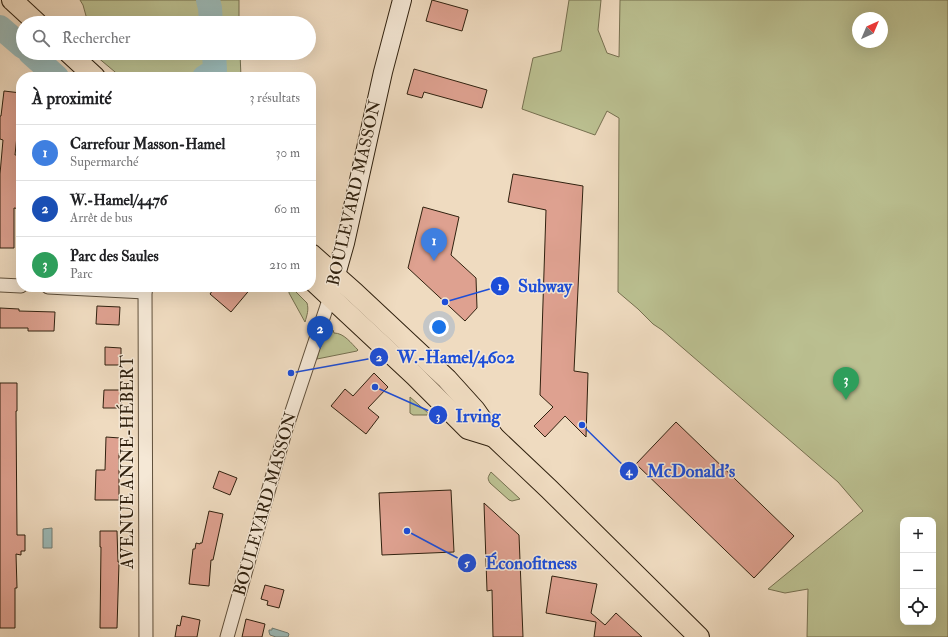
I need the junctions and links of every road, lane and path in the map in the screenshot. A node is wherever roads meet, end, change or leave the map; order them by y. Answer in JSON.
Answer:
{"nodes":[{"id":1,"x":12,"y":0,"type":"edge"},
{"id":2,"x":402,"y":0,"type":"edge"},
{"id":3,"x":29,"y":16,"type":"edge"},
{"id":4,"x":77,"y":60,"type":"edge"},
{"id":5,"x":90,"y":72,"type":"edge"},
{"id":6,"x":316,"y":258,"type":"edge"},
{"id":7,"x":336,"y":276,"type":"junction"},
{"id":8,"x":316,"y":284,"type":"edge"},
{"id":9,"x":0,"y":285,"type":"edge"},
{"id":10,"x":16,"y":286,"type":"edge"},
{"id":11,"x":145,"y":292,"type":"edge"},
{"id":12,"x":330,"y":297,"type":"junction"},
{"id":13,"x":494,"y":437,"type":"junction"},
{"id":14,"x":146,"y":637,"type":"edge"},
{"id":15,"x":227,"y":637,"type":"edge"},
{"id":16,"x":699,"y":637,"type":"edge"}],
"edges":[{"from":1,"to":3,"type":"main road"},
{"from":2,"to":7,"type":"main road","name":"BOULEVARD MASSON"},
{"from":4,"to":5,"type":"main road"},
{"from":6,"to":7,"type":"main road"},
{"from":7,"to":12,"type":"main road","name":"BOULEVARD MASSON"},
{"from":7,"to":13,"type":"main road"},
{"from":8,"to":12,"type":"main road"},
{"from":9,"to":10,"type":"street"},
{"from":11,"to":14,"type":"street","name":"AVENUE ANNE-HÉBERT"},
{"from":12,"to":13,"type":"main road"},
{"from":12,"to":15,"type":"street","name":"BOULEVARD MASSON"},
{"from":13,"to":16,"type":"main road"}]}
